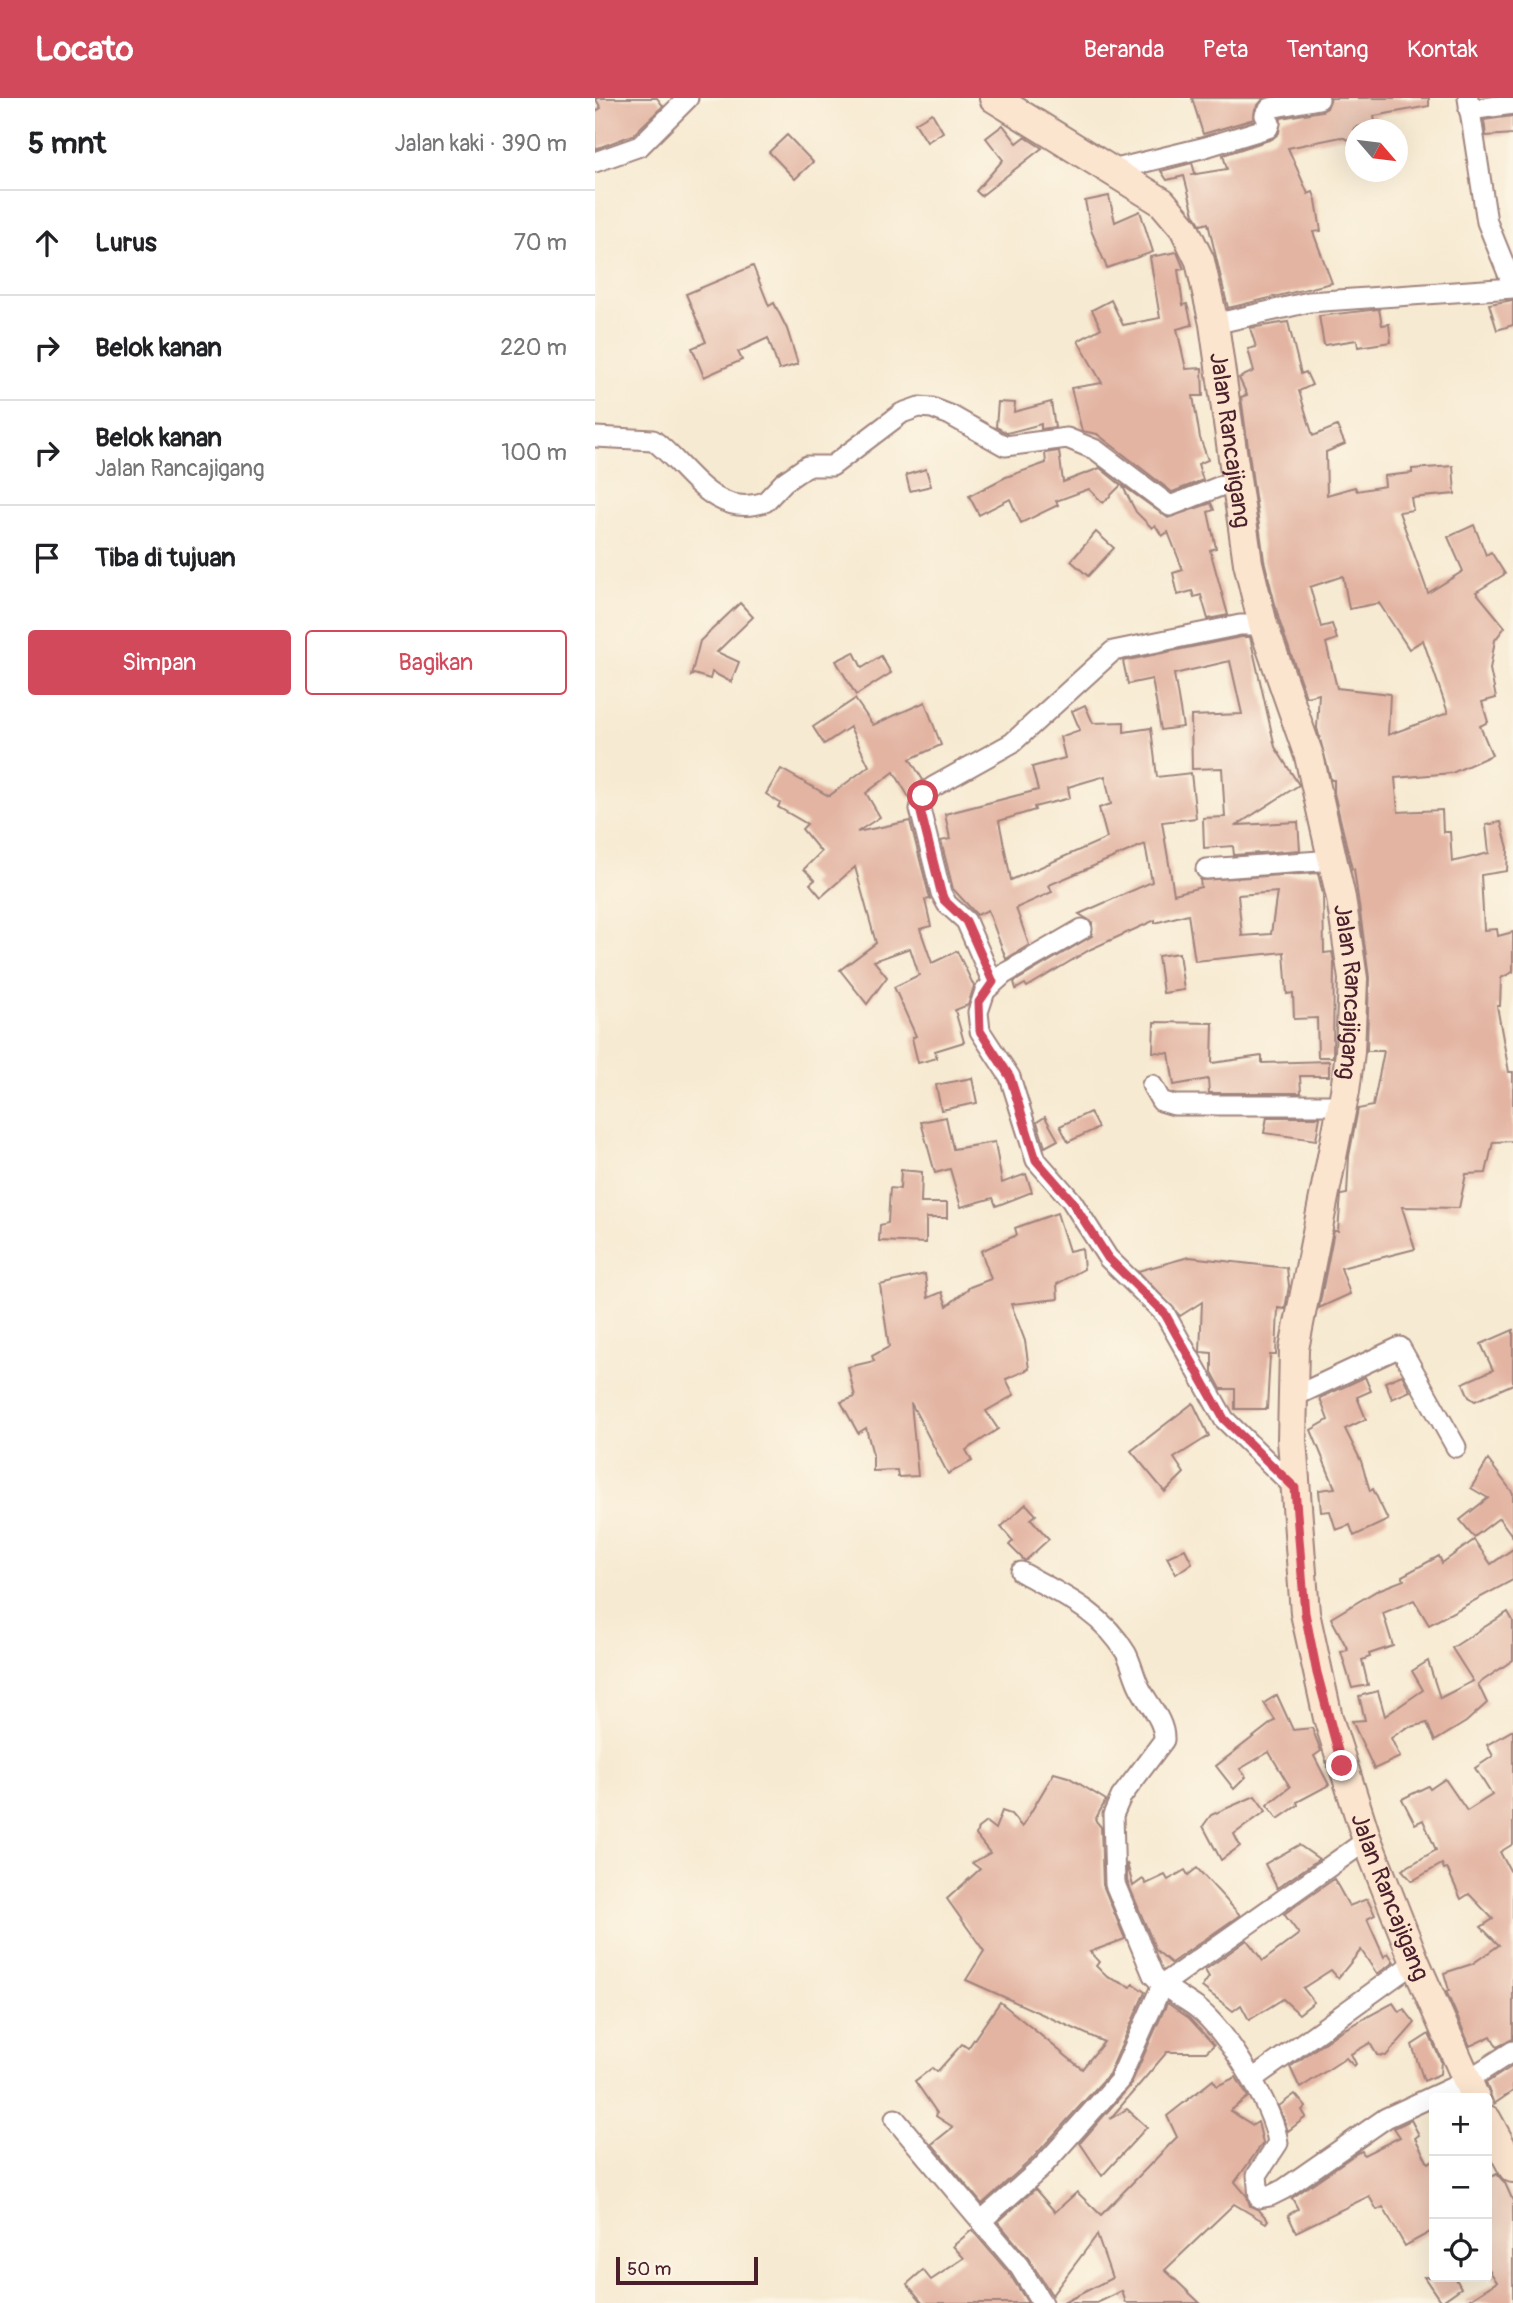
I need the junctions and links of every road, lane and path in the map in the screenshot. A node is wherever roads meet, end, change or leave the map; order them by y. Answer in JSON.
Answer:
{"nodes":[{"id":1,"x":688,"y":98,"type":"edge"},
{"id":2,"x":994,"y":98,"type":"edge"},
{"id":3,"x":1319,"y":99,"type":"edge"},
{"id":4,"x":1469,"y":104,"type":"edge"},
{"id":5,"x":1513,"y":104,"type":"edge"},
{"id":6,"x":595,"y":162,"type":"edge"},
{"id":7,"x":1112,"y":170,"type":"junction"},
{"id":8,"x":1513,"y":287,"type":"edge"},
{"id":9,"x":1214,"y":324,"type":"junction"},
{"id":10,"x":595,"y":437,"type":"edge"},
{"id":11,"x":1236,"y":480,"type":"junction"},
{"id":12,"x":1263,"y":625,"type":"junction"},
{"id":13,"x":1334,"y":860,"type":"junction"},
{"id":14,"x":1206,"y":869,"type":"dead end"},
{"id":15,"x":1082,"y":929,"type":"dead end"},
{"id":16,"x":993,"y":982,"type":"junction"},
{"id":17,"x":1152,"y":1085,"type":"dead end"},
{"id":18,"x":1343,"y":1105,"type":"junction"},
{"id":19,"x":1291,"y":1398,"type":"junction"},
{"id":20,"x":1456,"y":1447,"type":"dead end"},
{"id":21,"x":1295,"y":1488,"type":"junction"},
{"id":22,"x":1021,"y":1572,"type":"dead end"},
{"id":23,"x":1367,"y":1840,"type":"junction"},
{"id":24,"x":1415,"y":1962,"type":"junction"},
{"id":25,"x":1162,"y":1985,"type":"junction"},
{"id":26,"x":1513,"y":2052,"type":"edge"},
{"id":27,"x":1254,"y":2078,"type":"junction"},
{"id":28,"x":1470,"y":2090,"type":"edge"},
{"id":29,"x":895,"y":2119,"type":"dead end"},
{"id":30,"x":1492,"y":2129,"type":"edge"},
{"id":31,"x":1513,"y":2168,"type":"edge"},
{"id":32,"x":981,"y":2221,"type":"junction"},
{"id":33,"x":1042,"y":2303,"type":"edge"}],
"edges":[{"from":1,"to":6,"type":"street"},
{"from":2,"to":7,"type":"main road","name":"Jalan Rancajigang"},
{"from":3,"to":7,"type":"street"},
{"from":4,"to":5,"type":"street"},
{"from":4,"to":8,"type":"street"},
{"from":7,"to":9,"type":"main road","name":"Jalan Rancajigang"},
{"from":8,"to":9,"type":"street"},
{"from":9,"to":11,"type":"main road","name":"Jalan Rancajigang"},
{"from":10,"to":11,"type":"street"},
{"from":11,"to":12,"type":"main road","name":"Jalan Rancajigang"},
{"from":12,"to":13,"type":"main road","name":"Jalan Rancajigang"},
{"from":12,"to":16,"type":"street"},
{"from":13,"to":14,"type":"street"},
{"from":13,"to":18,"type":"main road","name":"Jalan Rancajigang"},
{"from":15,"to":16,"type":"street"},
{"from":16,"to":21,"type":"street"},
{"from":17,"to":18,"type":"street"},
{"from":18,"to":19,"type":"main road","name":"Jalan Rancajigang"},
{"from":19,"to":20,"type":"street"},
{"from":19,"to":21,"type":"main road","name":"Jalan Rancajigang"},
{"from":21,"to":23,"type":"main road","name":"Jalan Rancajigang"},
{"from":22,"to":25,"type":"street"},
{"from":23,"to":24,"type":"main road","name":"Jalan Rancajigang"},
{"from":23,"to":25,"type":"street"},
{"from":24,"to":27,"type":"street"},
{"from":24,"to":28,"type":"main road","name":"Jalan Rancajigang"},
{"from":25,"to":27,"type":"street"},
{"from":25,"to":32,"type":"street"},
{"from":26,"to":28,"type":"street"},
{"from":27,"to":28,"type":"street"},
{"from":29,"to":32,"type":"street"},
{"from":30,"to":31,"type":"main road"},
{"from":32,"to":33,"type":"street"}]}
